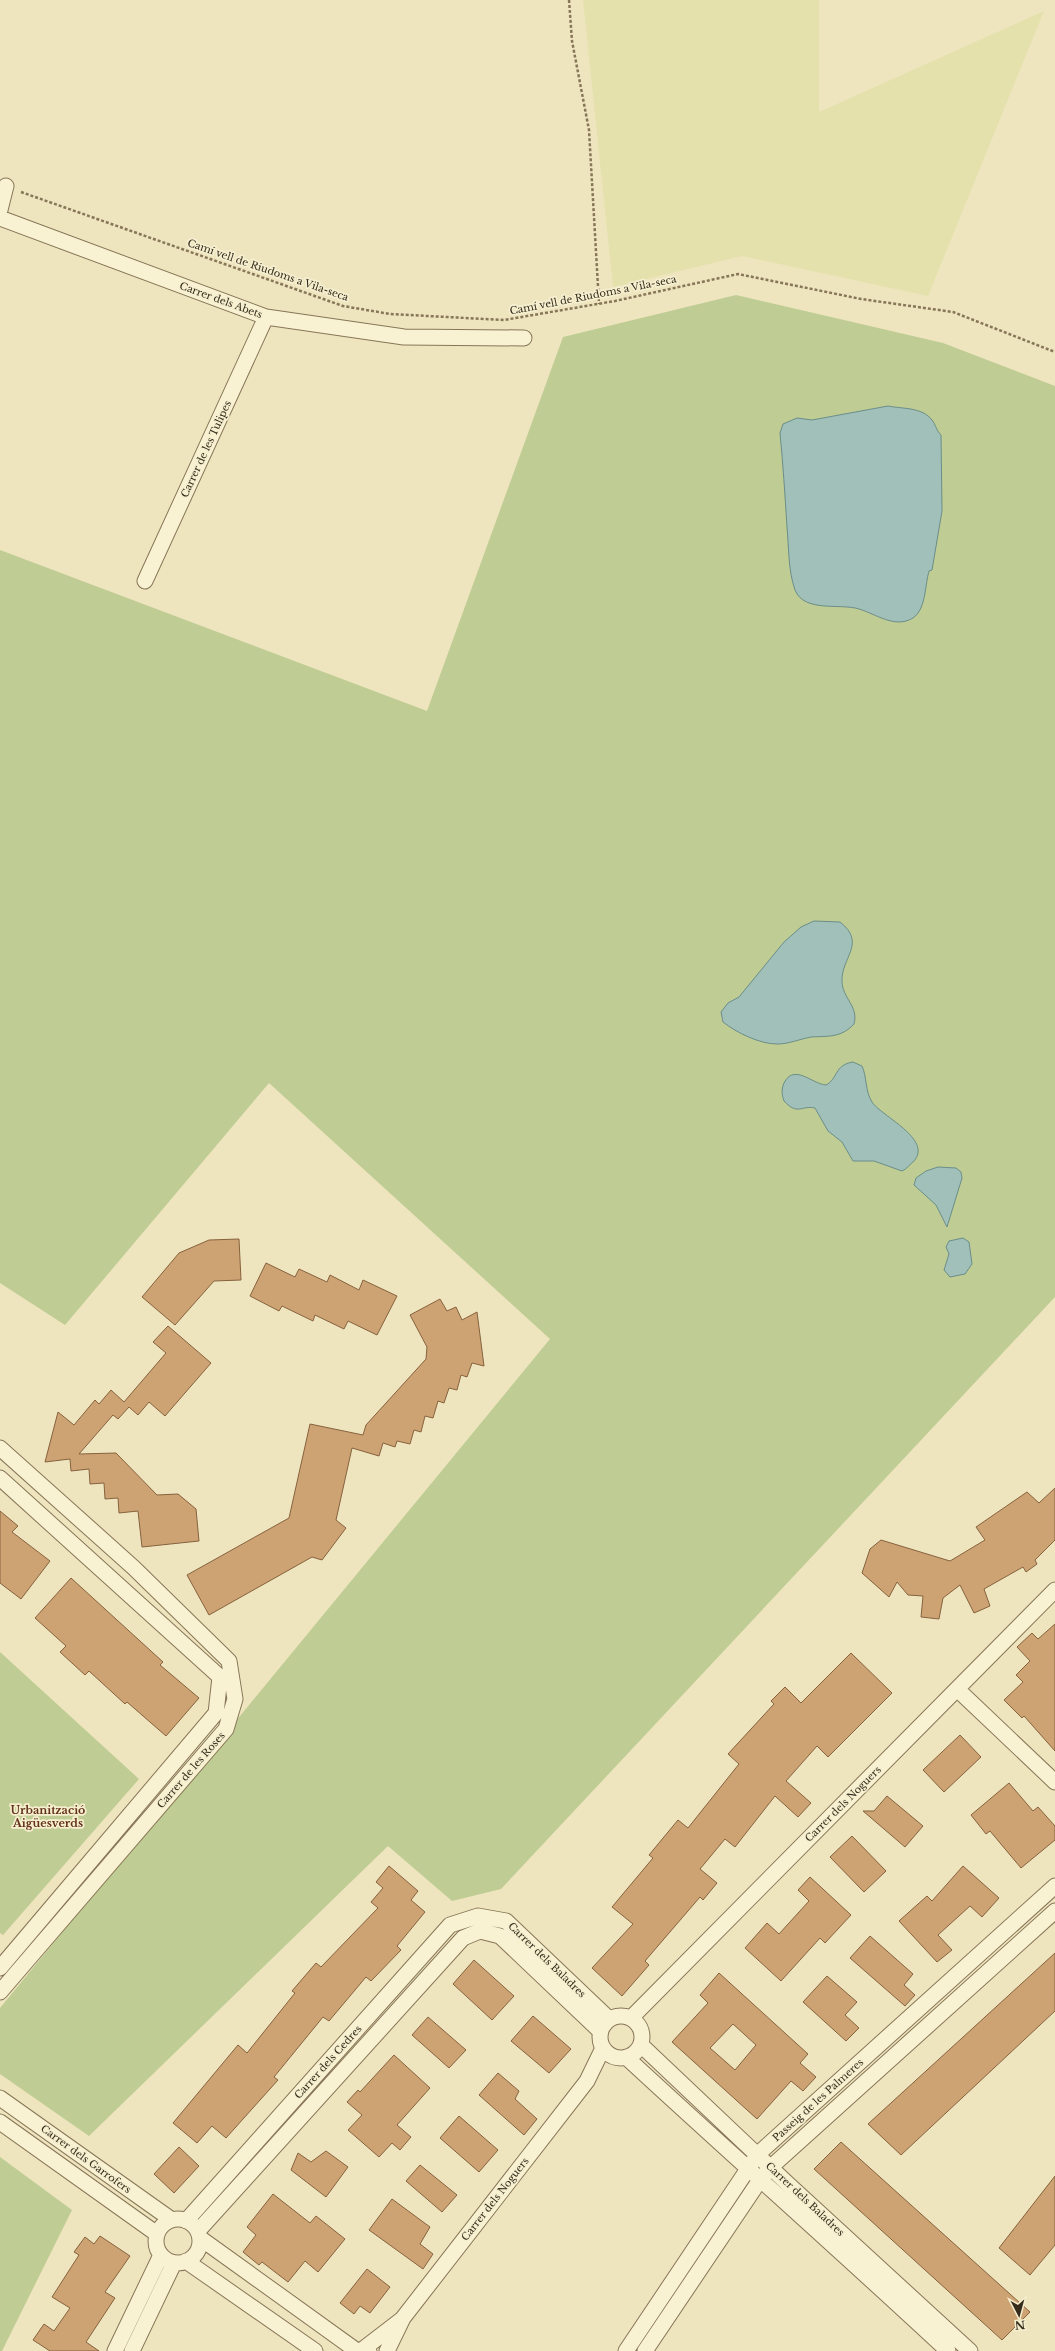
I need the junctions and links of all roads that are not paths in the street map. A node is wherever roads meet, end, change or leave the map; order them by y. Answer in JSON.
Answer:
{"nodes":[{"id":1,"x":6,"y":186,"type":"road end"},
{"id":2,"x":0,"y":210,"type":"edge"},
{"id":3,"x":0,"y":218,"type":"edge"},
{"id":4,"x":266,"y":317,"type":"junction"},
{"id":5,"x":524,"y":338,"type":"dead end"},
{"id":6,"x":145,"y":581,"type":"dead end"},
{"id":7,"x":0,"y":1448,"type":"edge"},
{"id":8,"x":0,"y":1478,"type":"edge"},
{"id":9,"x":1055,"y":1590,"type":"edge"},
{"id":10,"x":957,"y":1689,"type":"junction"},
{"id":11,"x":1055,"y":1782,"type":"edge"},
{"id":12,"x":1055,"y":1886,"type":"edge"},
{"id":13,"x":1055,"y":1911,"type":"edge"},
{"id":14,"x":478,"y":1916,"type":"joint"},
{"id":15,"x":480,"y":1932,"type":"joint"},
{"id":16,"x":0,"y":1968,"type":"edge"},
{"id":17,"x":0,"y":1992,"type":"edge"},
{"id":18,"x":631,"y":2018,"type":"junction"},
{"id":19,"x":605,"y":2025,"type":"junction"},
{"id":20,"x":641,"y":2045,"type":"junction"},
{"id":21,"x":603,"y":2048,"type":"junction"},
{"id":22,"x":622,"y":2058,"type":"junction"},
{"id":23,"x":587,"y":2081,"type":"junction"},
{"id":24,"x":0,"y":2098,"type":"edge"},
{"id":25,"x":0,"y":2122,"type":"edge"},
{"id":26,"x":758,"y":2154,"type":"junction"},
{"id":27,"x":772,"y":2167,"type":"junction"},
{"id":28,"x":748,"y":2170,"type":"junction"},
{"id":29,"x":760,"y":2180,"type":"junction"},
{"id":30,"x":179,"y":2220,"type":"junction"},
{"id":31,"x":158,"y":2234,"type":"junction"},
{"id":32,"x":199,"y":2235,"type":"junction"},
{"id":33,"x":174,"y":2260,"type":"junction"},
{"id":34,"x":403,"y":2318,"type":"junction"},
{"id":35,"x":115,"y":2351,"type":"edge"},
{"id":36,"x":132,"y":2351,"type":"edge"},
{"id":37,"x":315,"y":2351,"type":"edge"},
{"id":38,"x":363,"y":2351,"type":"edge"},
{"id":39,"x":387,"y":2351,"type":"edge"},
{"id":40,"x":626,"y":2351,"type":"edge"},
{"id":41,"x":646,"y":2351,"type":"edge"},
{"id":42,"x":948,"y":2351,"type":"edge"},
{"id":43,"x":970,"y":2351,"type":"edge"}],
"edges":[{"from":1,"to":2,"type":"street"},
{"from":3,"to":4,"type":"street","name":"Carrer dels Abets"},
{"from":4,"to":5,"type":"street","name":"Carrer dels Abets"},
{"from":4,"to":6,"type":"street","name":"Carrer de les Tulipes"},
{"from":7,"to":17,"type":"street","name":"Carrer de les Roses"},
{"from":8,"to":16,"type":"street","name":"Carrer de les Roses"},
{"from":9,"to":10,"type":"street","name":"Carrer dels Noguers"},
{"from":10,"to":11,"type":"street"},
{"from":10,"to":18,"type":"street","name":"Carrer dels Noguers"},
{"from":12,"to":26,"type":"street","name":"Passeig de les Palmeres"},
{"from":13,"to":27,"type":"street","name":"Passeig de les Palmeres"},
{"from":14,"to":19,"type":"street","name":"Carrer dels Baladres"},
{"from":14,"to":30,"type":"street","name":"Carrer dels Cedres"},
{"from":15,"to":19,"type":"street","name":"Carrer dels Baladres"},
{"from":15,"to":32,"type":"street","name":"Carrer dels Cedres"},
{"from":18,"to":19,"type":"street"},
{"from":18,"to":20,"type":"street"},
{"from":19,"to":21,"type":"street"},
{"from":20,"to":22,"type":"street"},
{"from":20,"to":26,"type":"street","name":"Carrer dels Baladres"},
{"from":21,"to":22,"type":"street"},
{"from":21,"to":23,"type":"street","name":"Carrer dels Noguers"},
{"from":22,"to":23,"type":"street","name":"Carrer dels Noguers"},
{"from":22,"to":28,"type":"street","name":"Carrer dels Baladres"},
{"from":23,"to":34,"type":"street","name":"Carrer dels Noguers"},
{"from":24,"to":30,"type":"street","name":"Carrer dels Garrofers"},
{"from":25,"to":31,"type":"street","name":"Carrer dels Garrofers"},
{"from":26,"to":27,"type":"street","name":"Carrer dels Baladres"},
{"from":26,"to":28,"type":"street","name":"Passeig de les Palmeres"},
{"from":27,"to":29,"type":"street","name":"Passeig de les Palmeres"},
{"from":27,"to":43,"type":"street","name":"Carrer dels Baladres"},
{"from":28,"to":29,"type":"street","name":"Carrer dels Baladres"},
{"from":28,"to":40,"type":"street","name":"Passeig de les Palmeres"},
{"from":29,"to":41,"type":"street","name":"Passeig de les Palmeres"},
{"from":29,"to":42,"type":"street","name":"Carrer dels Baladres"},
{"from":30,"to":31,"type":"street"},
{"from":30,"to":32,"type":"street"},
{"from":31,"to":33,"type":"street"},
{"from":32,"to":33,"type":"street"},
{"from":32,"to":38,"type":"street"},
{"from":33,"to":35,"type":"street"},
{"from":33,"to":36,"type":"street"},
{"from":33,"to":37,"type":"street"},
{"from":34,"to":38,"type":"street","name":"Carrer dels Noguers"},
{"from":34,"to":39,"type":"street","name":"Carrer dels Noguers"}]}
